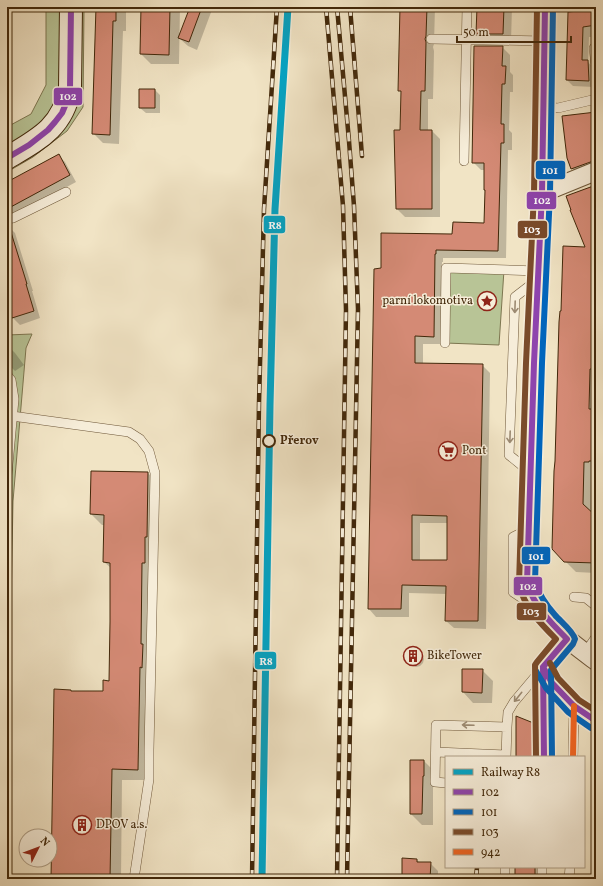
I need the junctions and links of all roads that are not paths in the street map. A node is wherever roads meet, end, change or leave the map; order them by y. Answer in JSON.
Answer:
{"nodes":[{"id":1,"x":70,"y":7,"type":"edge"},
{"id":2,"x":467,"y":7,"type":"edge"},
{"id":3,"x":545,"y":7,"type":"edge"},
{"id":4,"x":431,"y":38,"type":"dead end"},
{"id":5,"x":466,"y":40,"type":"junction"},
{"id":6,"x":545,"y":41,"type":"junction"},
{"id":7,"x":594,"y":48,"type":"dead end"},
{"id":8,"x":596,"y":68,"type":"edge"},
{"id":9,"x":596,"y":99,"type":"edge"},
{"id":10,"x":544,"y":108,"type":"junction"},
{"id":11,"x":7,"y":158,"type":"edge"},
{"id":12,"x":464,"y":161,"type":"dead end"},
{"id":13,"x":596,"y":171,"type":"edge"},
{"id":14,"x":66,"y":192,"type":"dead end"},
{"id":15,"x":542,"y":193,"type":"junction"},
{"id":16,"x":7,"y":220,"type":"edge"},
{"id":17,"x":538,"y":275,"type":"junction"},
{"id":18,"x":445,"y":343,"type":"dead end"},
{"id":19,"x":7,"y":375,"type":"edge"},
{"id":20,"x":12,"y":416,"type":"junction"},
{"id":21,"x":7,"y":475,"type":"edge"},
{"id":22,"x":574,"y":597,"type":"dead end"},
{"id":23,"x":596,"y":606,"type":"edge"},
{"id":24,"x":596,"y":638,"type":"edge"},
{"id":25,"x":567,"y":639,"type":"junction"},
{"id":26,"x":591,"y":657,"type":"edge"},
{"id":27,"x":543,"y":667,"type":"junction"},
{"id":28,"x":574,"y":706,"type":"junction"},
{"id":29,"x":596,"y":721,"type":"edge"},
{"id":30,"x":507,"y":726,"type":"junction"},
{"id":31,"x":436,"y":752,"type":"junction"},
{"id":32,"x":506,"y":756,"type":"edge"},
{"id":33,"x":544,"y":756,"type":"edge"},
{"id":34,"x":573,"y":756,"type":"edge"},
{"id":35,"x":445,"y":782,"type":"edge"},
{"id":36,"x":505,"y":868,"type":"edge"},
{"id":37,"x":542,"y":868,"type":"edge"},
{"id":38,"x":570,"y":868,"type":"edge"},
{"id":39,"x":134,"y":879,"type":"edge"},
{"id":40,"x":505,"y":879,"type":"edge"},
{"id":41,"x":542,"y":879,"type":"edge"},
{"id":42,"x":569,"y":879,"type":"edge"}],
"edges":[{"from":1,"to":11,"type":"main road"},
{"from":2,"to":5,"type":"lane"},
{"from":3,"to":6,"type":"street"},
{"from":4,"to":5,"type":"lane"},
{"from":5,"to":6,"type":"lane"},
{"from":5,"to":12,"type":"lane"},
{"from":6,"to":10,"type":"street"},
{"from":7,"to":8,"type":"lane"},
{"from":9,"to":10,"type":"lane"},
{"from":10,"to":15,"type":"street"},
{"from":13,"to":15,"type":"street"},
{"from":14,"to":16,"type":"lane"},
{"from":15,"to":17,"type":"street"},
{"from":17,"to":18,"type":"lane"},
{"from":17,"to":25,"type":"street"},
{"from":19,"to":20,"type":"lane"},
{"from":20,"to":21,"type":"lane"},
{"from":20,"to":39,"type":"lane"},
{"from":22,"to":23,"type":"lane"},
{"from":24,"to":26,"type":"lane"},
{"from":25,"to":26,"type":"street"},
{"from":25,"to":27,"type":"lane"},
{"from":27,"to":28,"type":"lane"},
{"from":27,"to":30,"type":"lane","one_way":true},
{"from":27,"to":33,"type":"lane"},
{"from":28,"to":29,"type":"lane"},
{"from":28,"to":34,"type":"lane"},
{"from":30,"to":31,"type":"lane","one_way":true},
{"from":30,"to":32,"type":"lane"},
{"from":31,"to":32,"type":"lane"},
{"from":31,"to":35,"type":"lane"},
{"from":36,"to":40,"type":"lane"},
{"from":37,"to":41,"type":"lane"},
{"from":38,"to":42,"type":"lane"}]}
